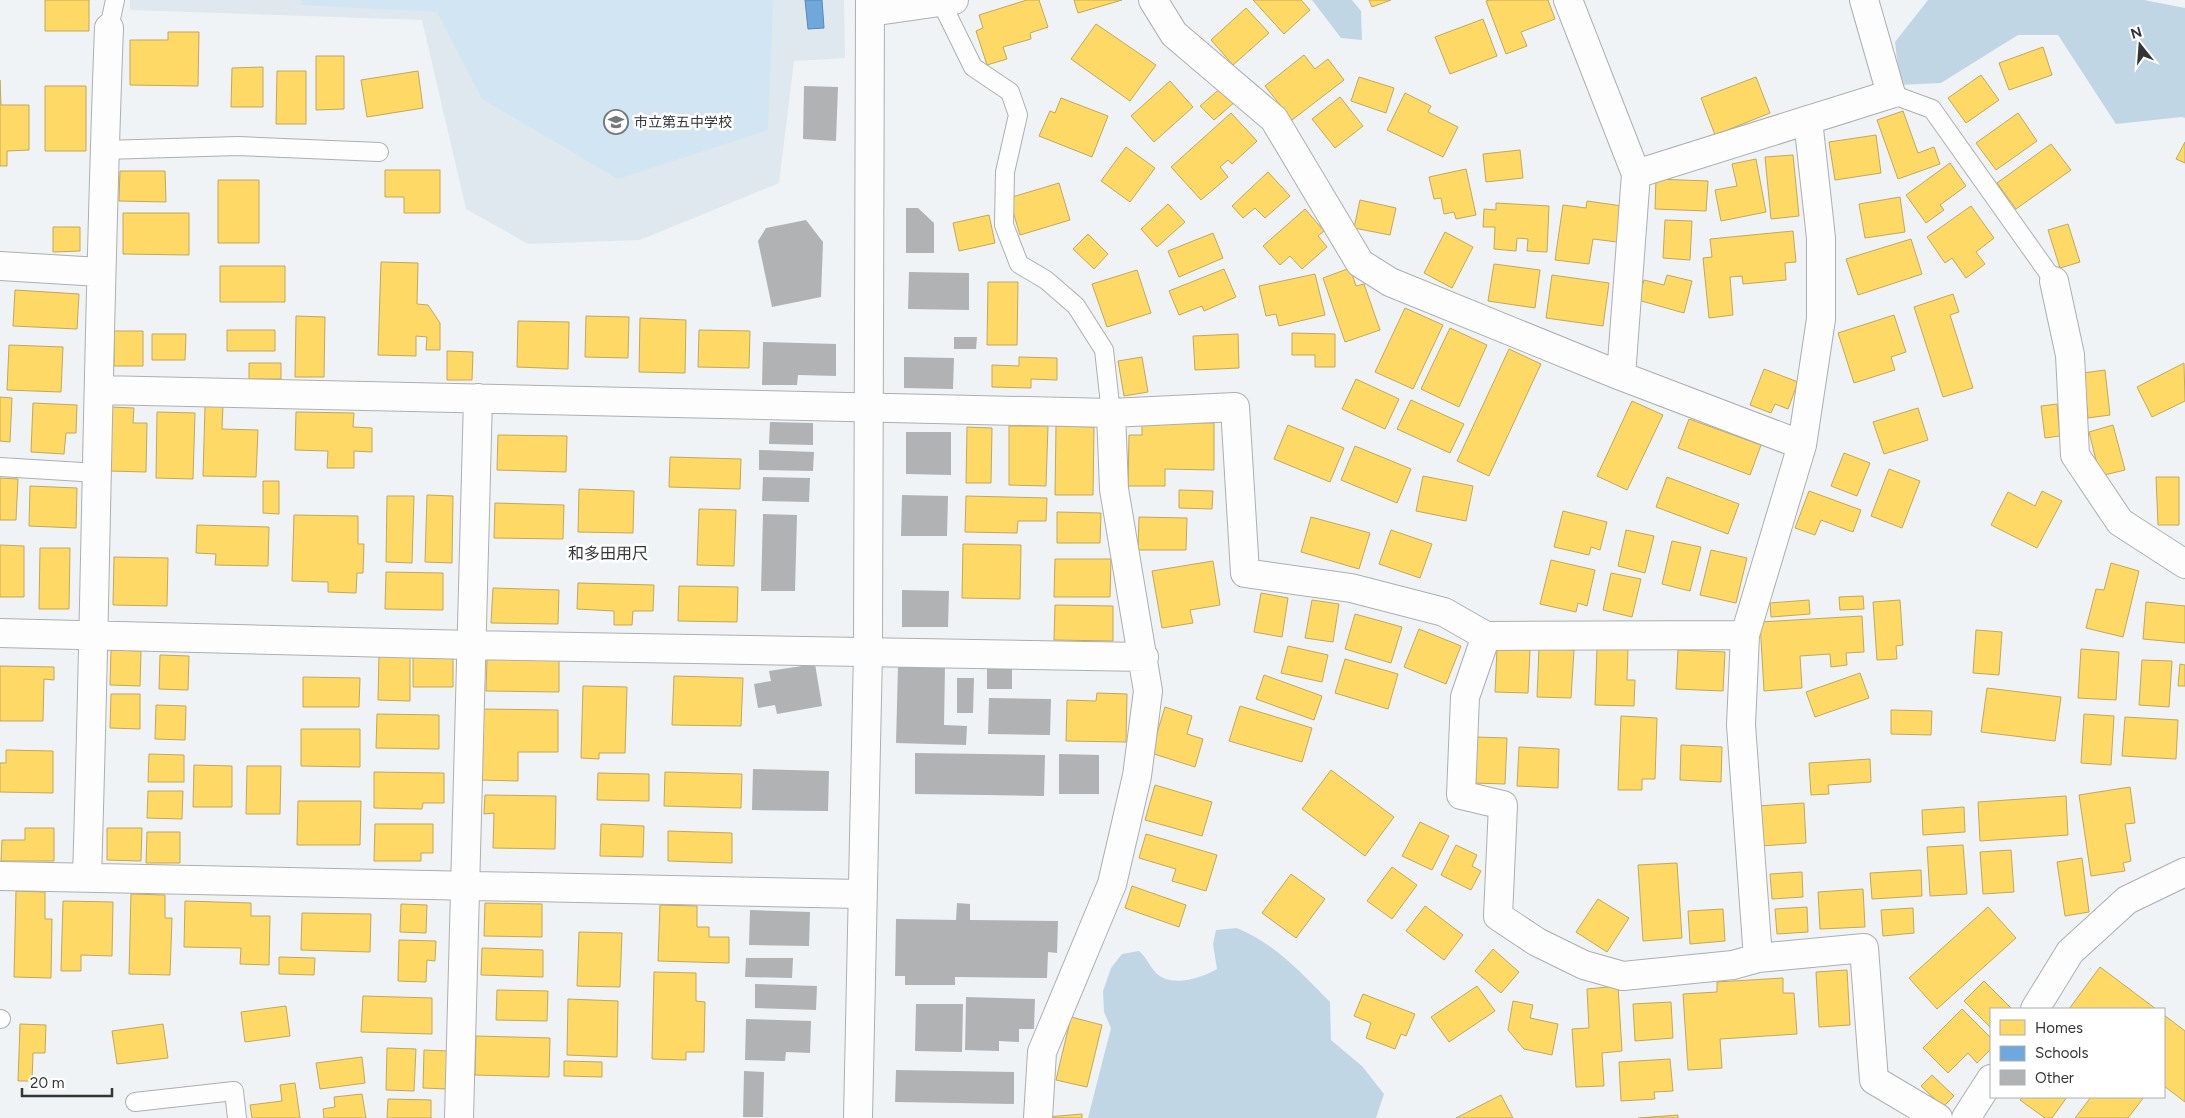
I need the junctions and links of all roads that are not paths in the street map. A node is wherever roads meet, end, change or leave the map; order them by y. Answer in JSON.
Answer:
{"nodes":[{"id":1,"x":115,"y":0,"type":"edge"},
{"id":2,"x":1153,"y":0,"type":"edge"},
{"id":3,"x":1568,"y":0,"type":"edge"},
{"id":4,"x":1864,"y":0,"type":"edge"},
{"id":5,"x":948,"y":2,"type":"edge"},
{"id":6,"x":870,"y":6,"type":"edge"},
{"id":7,"x":109,"y":28,"type":"joint"},
{"id":8,"x":1891,"y":94,"type":"junction"},
{"id":9,"x":1808,"y":120,"type":"junction"},
{"id":10,"x":104,"y":150,"type":"junction"},
{"id":11,"x":379,"y":152,"type":"dead end"},
{"id":12,"x":1636,"y":174,"type":"junction"},
{"id":13,"x":0,"y":266,"type":"edge"},
{"id":14,"x":100,"y":272,"type":"junction"},
{"id":15,"x":2054,"y":281,"type":"joint"},
{"id":16,"x":1621,"y":376,"type":"junction"},
{"id":17,"x":100,"y":390,"type":"junction"},
{"id":18,"x":478,"y":398,"type":"junction"},
{"id":19,"x":868,"y":408,"type":"junction"},
{"id":20,"x":1111,"y":413,"type":"junction"},
{"id":21,"x":1802,"y":445,"type":"junction"},
{"id":22,"x":0,"y":467,"type":"edge"},
{"id":23,"x":98,"y":473,"type":"junction"},
{"id":24,"x":2185,"y":564,"type":"edge"},
{"id":25,"x":0,"y":633,"type":"edge"},
{"id":26,"x":94,"y":634,"type":"junction"},
{"id":27,"x":1745,"y":635,"type":"junction"},
{"id":28,"x":1486,"y":636,"type":"junction"},
{"id":29,"x":471,"y":645,"type":"junction"},
{"id":30,"x":868,"y":652,"type":"junction"},
{"id":31,"x":1144,"y":657,"type":"junction"},
{"id":32,"x":2185,"y":872,"type":"edge"},
{"id":33,"x":0,"y":876,"type":"edge"},
{"id":34,"x":87,"y":877,"type":"junction"},
{"id":35,"x":463,"y":885,"type":"junction"},
{"id":36,"x":861,"y":894,"type":"junction"},
{"id":37,"x":1758,"y":958,"type":"junction"},
{"id":38,"x":2035,"y":1008,"type":"edge"},
{"id":39,"x":1990,"y":1081,"type":"edge"},
{"id":40,"x":135,"y":1102,"type":"dead end"},
{"id":41,"x":236,"y":1118,"type":"edge"},
{"id":42,"x":459,"y":1118,"type":"edge"},
{"id":43,"x":858,"y":1118,"type":"edge"},
{"id":44,"x":1038,"y":1118,"type":"edge"},
{"id":45,"x":1938,"y":1118,"type":"edge"},
{"id":46,"x":1966,"y":1118,"type":"edge"}],
"edges":[{"from":1,"to":7,"type":"lane"},
{"from":2,"to":16,"type":"street"},
{"from":3,"to":12,"type":"street"},
{"from":4,"to":8,"type":"street"},
{"from":5,"to":6,"type":"street"},
{"from":5,"to":20,"type":"lane"},
{"from":6,"to":19,"type":"street"},
{"from":7,"to":10,"type":"street"},
{"from":8,"to":9,"type":"street"},
{"from":8,"to":15,"type":"lane"},
{"from":9,"to":12,"type":"street"},
{"from":9,"to":21,"type":"street"},
{"from":10,"to":11,"type":"lane"},
{"from":10,"to":14,"type":"street"},
{"from":12,"to":16,"type":"street"},
{"from":13,"to":14,"type":"street"},
{"from":14,"to":17,"type":"street"},
{"from":15,"to":24,"type":"street"},
{"from":16,"to":21,"type":"street"},
{"from":17,"to":18,"type":"street"},
{"from":17,"to":23,"type":"street"},
{"from":18,"to":19,"type":"street"},
{"from":18,"to":29,"type":"street"},
{"from":19,"to":20,"type":"street"},
{"from":19,"to":30,"type":"street"},
{"from":20,"to":28,"type":"street"},
{"from":20,"to":31,"type":"street"},
{"from":21,"to":27,"type":"street"},
{"from":22,"to":23,"type":"lane"},
{"from":23,"to":26,"type":"street"},
{"from":25,"to":26,"type":"street"},
{"from":26,"to":29,"type":"street"},
{"from":26,"to":34,"type":"street"},
{"from":27,"to":28,"type":"street"},
{"from":27,"to":37,"type":"street"},
{"from":28,"to":37,"type":"street"},
{"from":29,"to":30,"type":"street"},
{"from":29,"to":35,"type":"street"},
{"from":30,"to":31,"type":"street"},
{"from":30,"to":36,"type":"street"},
{"from":31,"to":44,"type":"street"},
{"from":32,"to":38,"type":"street"},
{"from":33,"to":34,"type":"street"},
{"from":34,"to":35,"type":"street"},
{"from":35,"to":36,"type":"street"},
{"from":35,"to":42,"type":"street"},
{"from":36,"to":43,"type":"street"},
{"from":37,"to":45,"type":"street"},
{"from":39,"to":46,"type":"street"},
{"from":40,"to":41,"type":"lane"}]}
